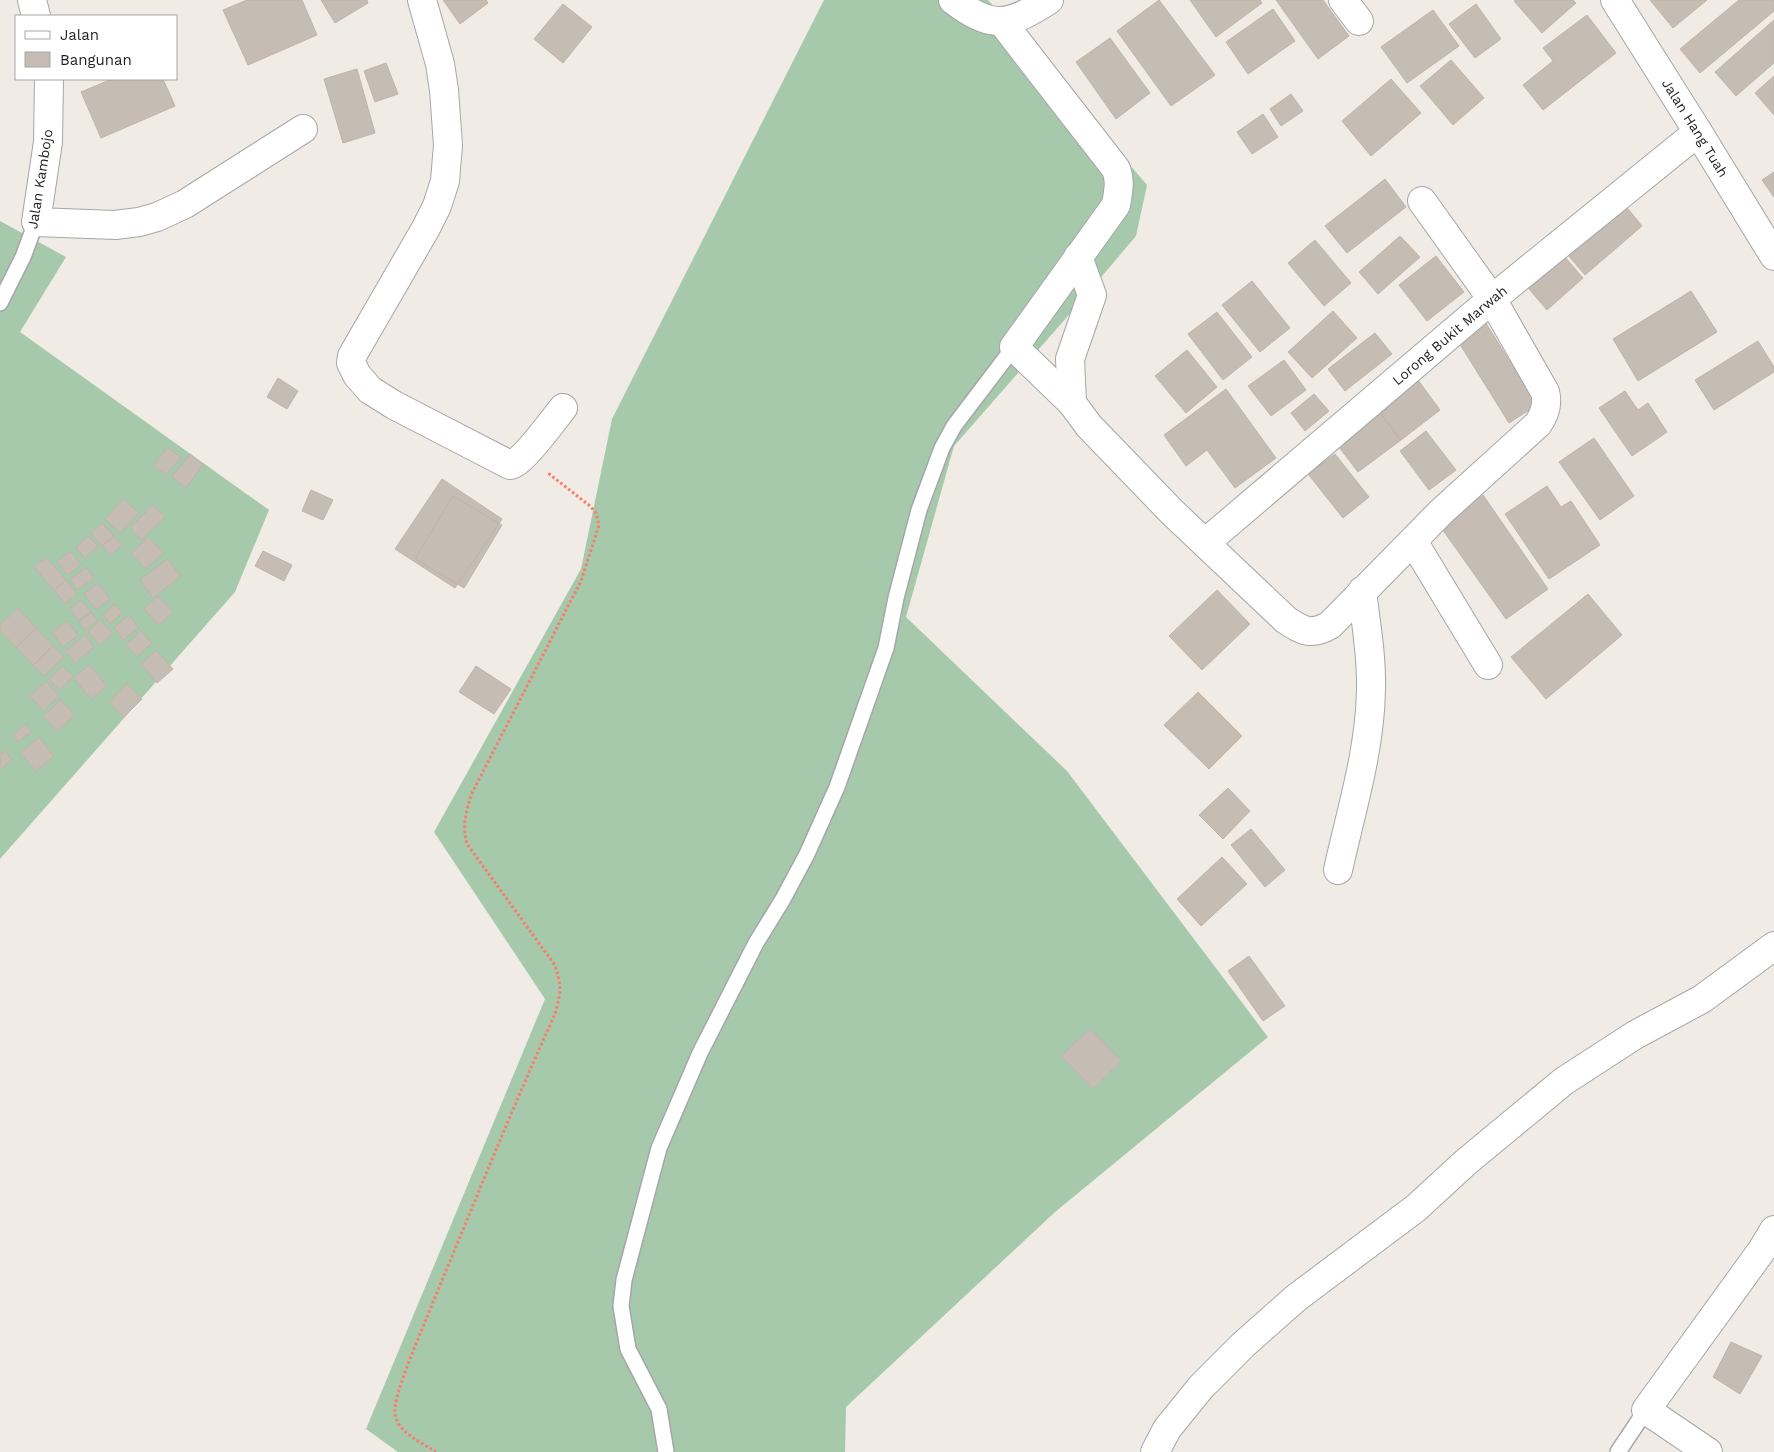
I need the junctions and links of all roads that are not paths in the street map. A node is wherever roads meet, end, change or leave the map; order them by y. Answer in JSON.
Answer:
{"nodes":[{"id":1,"x":32,"y":0,"type":"edge"},
{"id":2,"x":422,"y":0,"type":"edge"},
{"id":3,"x":953,"y":0,"type":"edge"},
{"id":4,"x":1049,"y":0,"type":"edge"},
{"id":5,"x":1615,"y":0,"type":"edge"},
{"id":6,"x":36,"y":15,"type":"edge"},
{"id":7,"x":1002,"y":22,"type":"junction"},
{"id":8,"x":48,"y":80,"type":"edge"},
{"id":9,"x":303,"y":129,"type":"dead end"},
{"id":10,"x":1698,"y":132,"type":"junction"},
{"id":11,"x":1422,"y":201,"type":"dead end"},
{"id":12,"x":36,"y":222,"type":"junction"},
{"id":13,"x":1774,"y":256,"type":"edge"},
{"id":14,"x":1078,"y":257,"type":"junction"},
{"id":15,"x":1492,"y":298,"type":"junction"},
{"id":16,"x":0,"y":303,"type":"edge"},
{"id":17,"x":1014,"y":347,"type":"junction"},
{"id":18,"x":1072,"y":403,"type":"junction"},
{"id":19,"x":563,"y":408,"type":"dead end"},
{"id":20,"x":1413,"y":541,"type":"junction"},
{"id":21,"x":1205,"y":543,"type":"junction"},
{"id":22,"x":1362,"y":591,"type":"junction"},
{"id":23,"x":1488,"y":665,"type":"dead end"},
{"id":24,"x":1338,"y":870,"type":"dead end"},
{"id":25,"x":1774,"y":946,"type":"edge"},
{"id":26,"x":1774,"y":1230,"type":"edge"},
{"id":27,"x":1646,"y":1410,"type":"junction"},
{"id":28,"x":666,"y":1452,"type":"edge"},
{"id":29,"x":1155,"y":1452,"type":"edge"},
{"id":30,"x":1618,"y":1452,"type":"edge"},
{"id":31,"x":1708,"y":1452,"type":"edge"}],
"edges":[{"from":1,"to":6,"type":"street"},
{"from":2,"to":19,"type":"street"},
{"from":3,"to":7,"type":"street"},
{"from":4,"to":7,"type":"street"},
{"from":5,"to":10,"type":"street","name":"Jalan Hang Tuah"},
{"from":7,"to":14,"type":"street"},
{"from":8,"to":12,"type":"street","name":"Jalan Kambojo"},
{"from":9,"to":12,"type":"street"},
{"from":10,"to":13,"type":"street","name":"Jalan Hang Tuah"},
{"from":10,"to":15,"type":"street","name":"Lorong Bukit Marwah"},
{"from":11,"to":15,"type":"street"},
{"from":12,"to":16,"type":"lane","name":"Jalan Kambojo"},
{"from":14,"to":17,"type":"street"},
{"from":14,"to":18,"type":"street"},
{"from":15,"to":20,"type":"street"},
{"from":15,"to":21,"type":"street","name":"Lorong Bukit Marwah"},
{"from":17,"to":18,"type":"street"},
{"from":17,"to":28,"type":"lane"},
{"from":18,"to":21,"type":"street"},
{"from":20,"to":22,"type":"street"},
{"from":20,"to":23,"type":"street"},
{"from":21,"to":22,"type":"street"},
{"from":22,"to":24,"type":"street"},
{"from":25,"to":29,"type":"street"},
{"from":26,"to":27,"type":"street"},
{"from":27,"to":30,"type":"lane"},
{"from":27,"to":31,"type":"street"}]}
